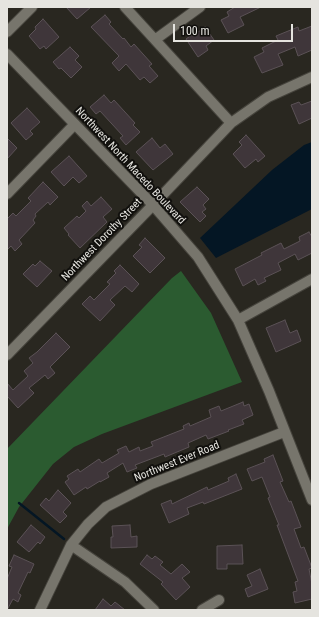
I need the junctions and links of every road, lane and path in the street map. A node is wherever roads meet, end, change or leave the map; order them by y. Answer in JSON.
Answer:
{"nodes":[{"id":1,"x":32,"y":7,"type":"edge"},
{"id":2,"x":125,"y":7,"type":"edge"},
{"id":3,"x":200,"y":7,"type":"edge"},
{"id":4,"x":7,"y":32,"type":"edge"},
{"id":5,"x":156,"y":39,"type":"junction"},
{"id":6,"x":7,"y":54,"type":"edge"},
{"id":7,"x":312,"y":77,"type":"edge"},
{"id":8,"x":231,"y":123,"type":"junction"},
{"id":9,"x":74,"y":125,"type":"junction"},
{"id":10,"x":7,"y":194,"type":"edge"},
{"id":11,"x":153,"y":205,"type":"junction"},
{"id":12,"x":312,"y":280,"type":"edge"},
{"id":13,"x":238,"y":320,"type":"junction"},
{"id":14,"x":7,"y":355,"type":"edge"},
{"id":15,"x":284,"y":432,"type":"junction"},
{"id":16,"x":312,"y":500,"type":"edge"},
{"id":17,"x":71,"y":545,"type":"junction"},
{"id":18,"x":219,"y":600,"type":"dead end"},
{"id":19,"x":40,"y":610,"type":"edge"},
{"id":20,"x":154,"y":610,"type":"edge"},
{"id":21,"x":202,"y":610,"type":"edge"}],
"edges":[{"from":1,"to":4,"type":"street"},
{"from":2,"to":5,"type":"street"},
{"from":3,"to":5,"type":"street"},
{"from":5,"to":8,"type":"street"},
{"from":6,"to":9,"type":"street","name":"Northwest North Macedo Boulevard"},
{"from":7,"to":8,"type":"street","name":"Northwest Dorothy Street"},
{"from":8,"to":11,"type":"street","name":"Northwest Dorothy Street"},
{"from":9,"to":10,"type":"street"},
{"from":9,"to":11,"type":"street","name":"Northwest North Macedo Boulevard"},
{"from":11,"to":13,"type":"street","name":"Northwest North Macedo Boulevard"},
{"from":11,"to":14,"type":"street","name":"Northwest Dorothy Street"},
{"from":12,"to":13,"type":"street"},
{"from":13,"to":15,"type":"street","name":"Northwest North Macedo Boulevard"},
{"from":15,"to":16,"type":"street","name":"Northwest North Macedo Boulevard"},
{"from":15,"to":17,"type":"street","name":"Northwest Ever Road"},
{"from":17,"to":19,"type":"street","name":"Northwest Ever Road"},
{"from":17,"to":20,"type":"street"},
{"from":18,"to":21,"type":"street"}]}
